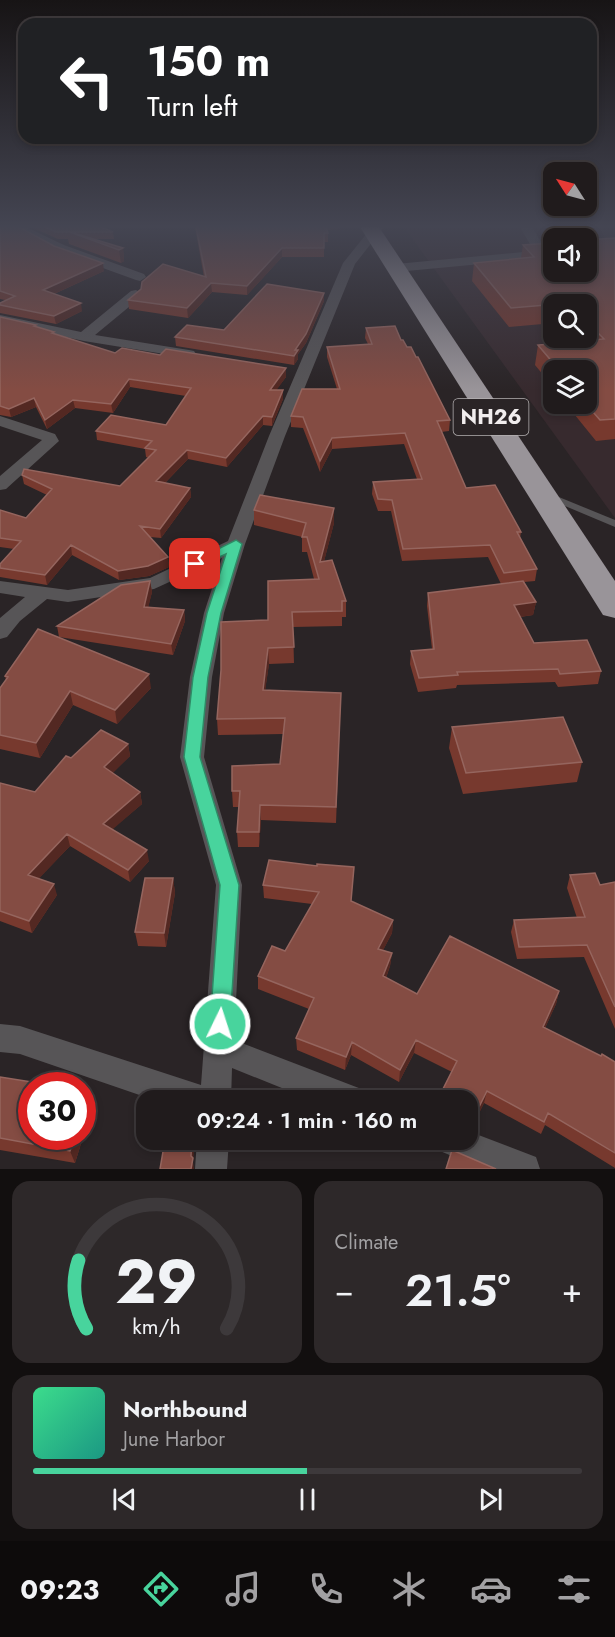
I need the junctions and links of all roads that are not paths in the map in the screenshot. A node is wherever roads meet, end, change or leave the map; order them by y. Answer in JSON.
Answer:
{"nodes":[{"id":1,"x":340,"y":282,"type":"edge"},
{"id":2,"x":405,"y":282,"type":"edge"},
{"id":3,"x":136,"y":294,"type":"edge"},
{"id":4,"x":0,"y":319,"type":"edge"},
{"id":5,"x":84,"y":338,"type":"junction"},
{"id":6,"x":201,"y":356,"type":"edge"},
{"id":7,"x":0,"y":421,"type":"edge"},
{"id":8,"x":0,"y":485,"type":"edge"},
{"id":9,"x":539,"y":492,"type":"junction"},
{"id":10,"x":615,"y":524,"type":"edge"},
{"id":11,"x":236,"y":544,"type":"junction"},
{"id":12,"x":0,"y":587,"type":"edge"},
{"id":13,"x":44,"y":592,"type":"junction"},
{"id":14,"x":615,"y":607,"type":"edge"},
{"id":15,"x":0,"y":632,"type":"edge"},
{"id":16,"x":0,"y":1038,"type":"edge"},
{"id":17,"x":218,"y":1048,"type":"junction"},
{"id":18,"x":170,"y":1090,"type":"edge"},
{"id":19,"x":216,"y":1090,"type":"edge"},
{"id":20,"x":325,"y":1090,"type":"edge"},
{"id":21,"x":212,"y":1150,"type":"edge"},
{"id":22,"x":476,"y":1150,"type":"edge"},
{"id":23,"x":211,"y":1169,"type":"edge"},
{"id":24,"x":524,"y":1169,"type":"edge"}],
"edges":[{"from":1,"to":11,"type":"street"},
{"from":2,"to":9,"type":"highway","number":"NH26"},
{"from":3,"to":5,"type":"street"},
{"from":4,"to":5,"type":"street"},
{"from":5,"to":6,"type":"street"},
{"from":7,"to":8,"type":"street"},
{"from":9,"to":10,"type":"lane"},
{"from":9,"to":14,"type":"highway","number":"NH26"},
{"from":11,"to":13,"type":"street"},
{"from":11,"to":17,"type":"street"},
{"from":12,"to":13,"type":"street"},
{"from":13,"to":15,"type":"street"},
{"from":16,"to":18,"type":"street"},
{"from":17,"to":19,"type":"street"},
{"from":17,"to":20,"type":"street"},
{"from":21,"to":23,"type":"street"},
{"from":22,"to":24,"type":"street"}]}
